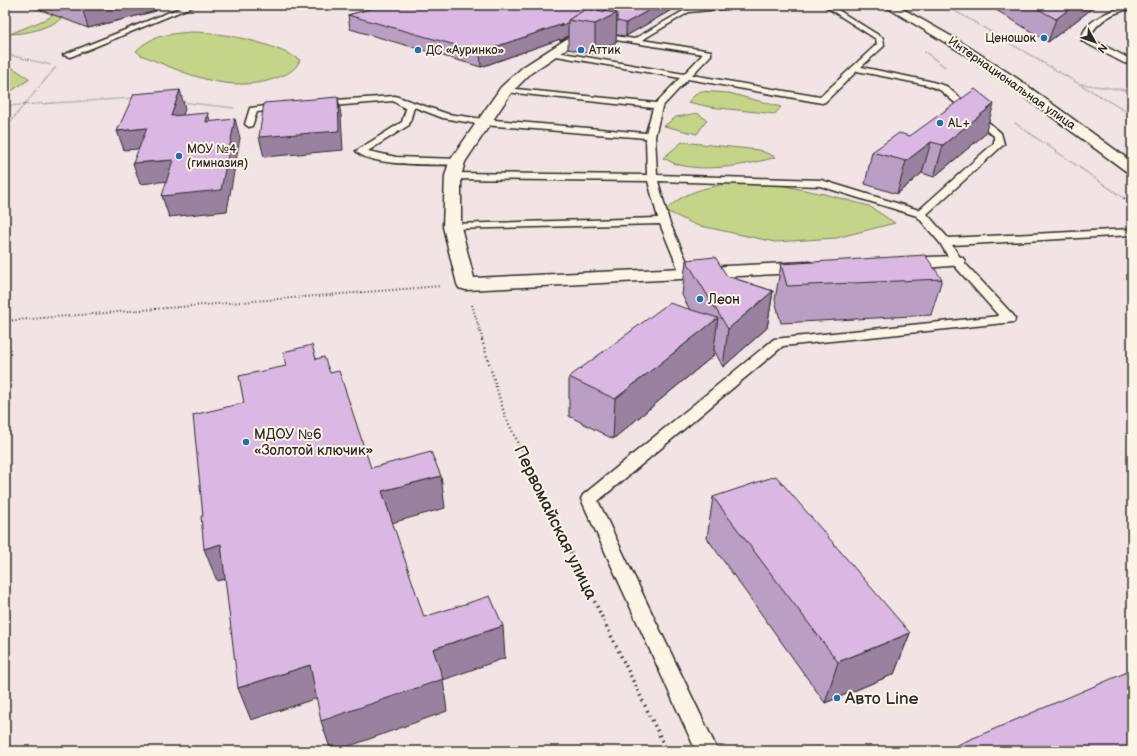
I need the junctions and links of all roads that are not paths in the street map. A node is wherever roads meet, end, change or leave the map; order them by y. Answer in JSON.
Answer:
{"nodes":[{"id":1,"x":193,"y":5,"type":"edge"},
{"id":2,"x":626,"y":5,"type":"edge"},
{"id":3,"x":741,"y":5,"type":"edge"},
{"id":4,"x":826,"y":5,"type":"edge"},
{"id":5,"x":888,"y":5,"type":"edge"},
{"id":6,"x":1132,"y":7,"type":"edge"},
{"id":7,"x":581,"y":33,"type":"junction"},
{"id":8,"x":635,"y":41,"type":"junction"},
{"id":9,"x":551,"y":53,"type":"junction"},
{"id":10,"x":67,"y":55,"type":"dead end"},
{"id":11,"x":1132,"y":62,"type":"edge"},
{"id":12,"x":856,"y":68,"type":"junction"},
{"id":13,"x":684,"y":77,"type":"junction"},
{"id":14,"x":506,"y":90,"type":"junction"},
{"id":15,"x":395,"y":98,"type":"junction"},
{"id":16,"x":308,"y":105,"type":"edge"},
{"id":17,"x":292,"y":106,"type":"edge"},
{"id":18,"x":658,"y":106,"type":"junction"},
{"id":19,"x":483,"y":122,"type":"junction"},
{"id":20,"x":249,"y":124,"type":"dead end"},
{"id":21,"x":650,"y":136,"type":"junction"},
{"id":22,"x":458,"y":162,"type":"junction"},
{"id":23,"x":1132,"y":169,"type":"edge"},
{"id":24,"x":453,"y":176,"type":"junction"},
{"id":25,"x":652,"y":178,"type":"junction"},
{"id":26,"x":921,"y":214,"type":"junction"},
{"id":27,"x":664,"y":221,"type":"junction"},
{"id":28,"x":452,"y":227,"type":"junction"},
{"id":29,"x":1127,"y":233,"type":"edge"},
{"id":30,"x":944,"y":242,"type":"junction"},
{"id":31,"x":1132,"y":242,"type":"edge"},
{"id":32,"x":956,"y":261,"type":"junction"},
{"id":33,"x":885,"y":264,"type":"edge"},
{"id":34,"x":829,"y":267,"type":"edge"},
{"id":35,"x":686,"y":273,"type":"junction"},
{"id":36,"x":708,"y":751,"type":"edge"}],
"edges":[{"from":1,"to":10,"type":"lane"},
{"from":2,"to":7,"type":"street"},
{"from":3,"to":8,"type":"lane"},
{"from":4,"to":12,"type":"lane"},
{"from":5,"to":23,"type":"street","name":"Интернациональная улица"},
{"from":6,"to":11,"type":"lane"},
{"from":7,"to":8,"type":"lane"},
{"from":7,"to":9,"type":"street"},
{"from":8,"to":13,"type":"lane"},
{"from":9,"to":13,"type":"lane"},
{"from":9,"to":14,"type":"street"},
{"from":12,"to":13,"type":"lane"},
{"from":12,"to":26,"type":"lane"},
{"from":13,"to":18,"type":"lane"},
{"from":14,"to":18,"type":"lane"},
{"from":14,"to":19,"type":"street"},
{"from":15,"to":16,"type":"lane"},
{"from":15,"to":19,"type":"lane"},
{"from":15,"to":22,"type":"lane"},
{"from":17,"to":20,"type":"lane"},
{"from":18,"to":21,"type":"lane"},
{"from":19,"to":21,"type":"lane"},
{"from":19,"to":22,"type":"street"},
{"from":21,"to":25,"type":"lane"},
{"from":22,"to":24,"type":"street"},
{"from":24,"to":25,"type":"lane"},
{"from":24,"to":28,"type":"street"},
{"from":25,"to":26,"type":"lane"},
{"from":25,"to":27,"type":"lane"},
{"from":26,"to":30,"type":"lane"},
{"from":27,"to":28,"type":"lane"},
{"from":27,"to":35,"type":"lane"},
{"from":28,"to":35,"type":"street"},
{"from":29,"to":30,"type":"lane"},
{"from":29,"to":31,"type":"lane"},
{"from":30,"to":32,"type":"lane"},
{"from":32,"to":33,"type":"street"},
{"from":32,"to":36,"type":"lane"},
{"from":34,"to":35,"type":"street"}]}
